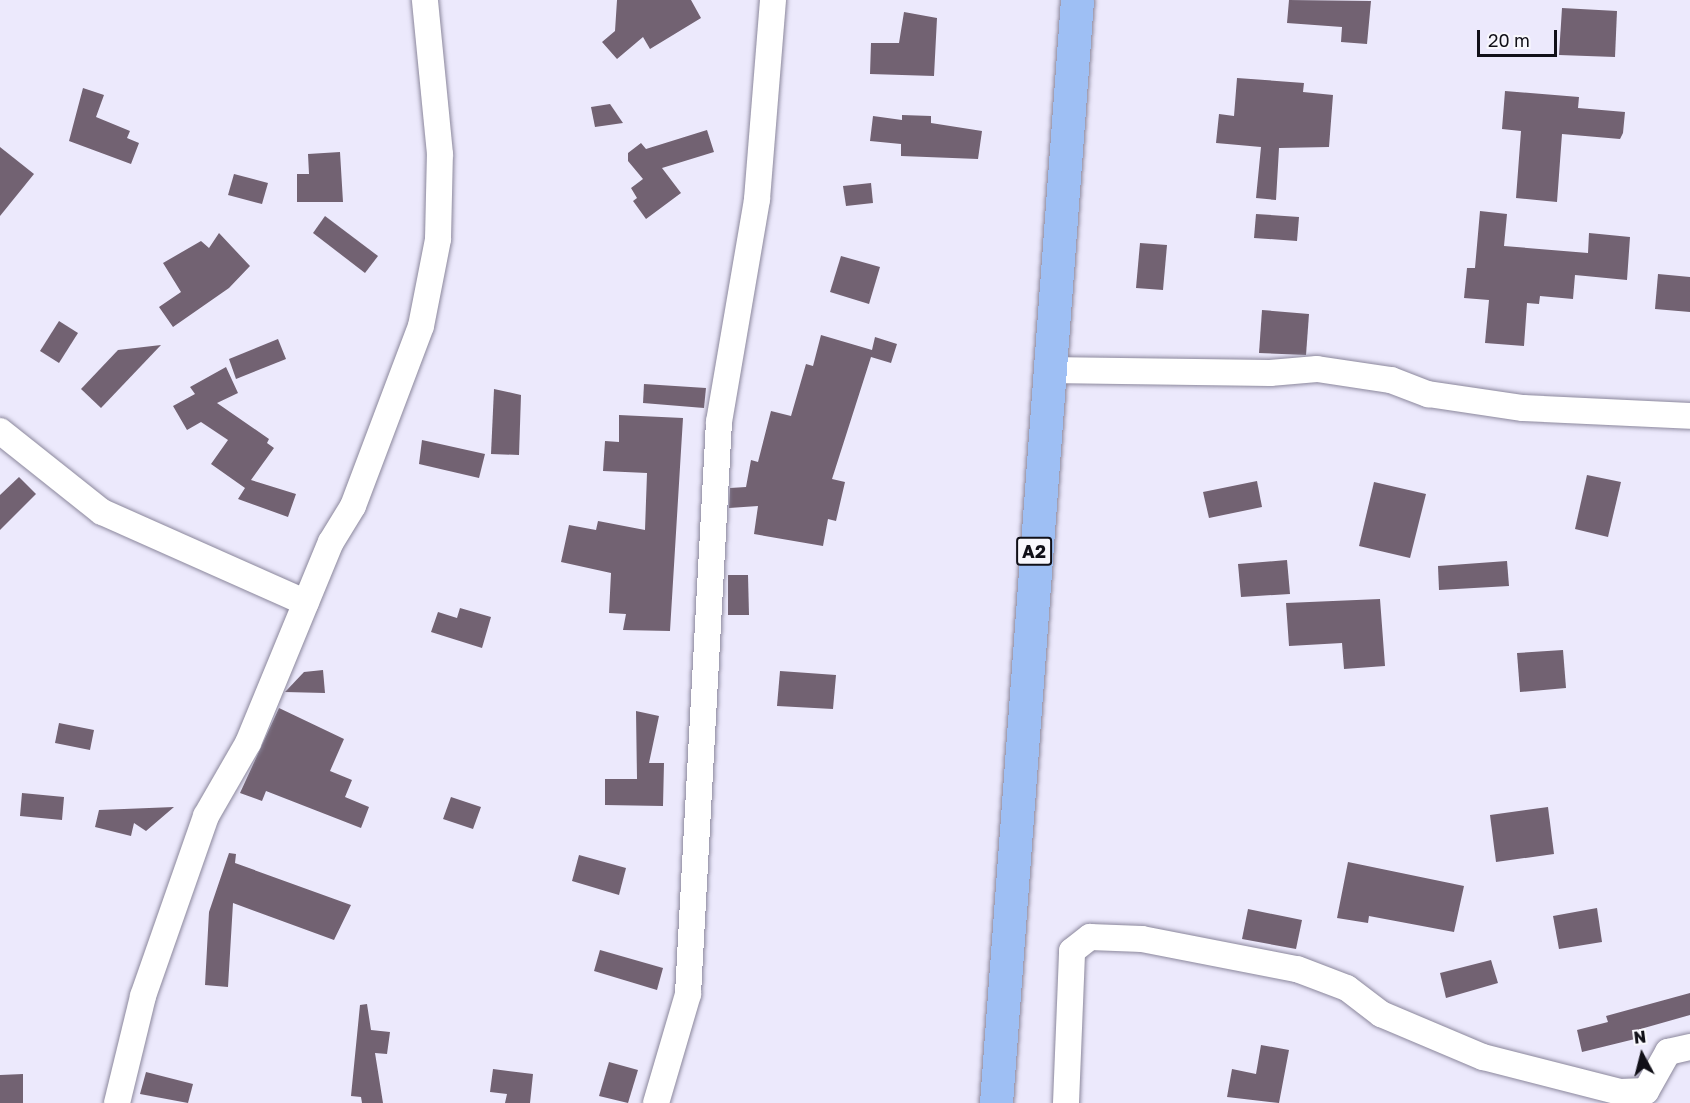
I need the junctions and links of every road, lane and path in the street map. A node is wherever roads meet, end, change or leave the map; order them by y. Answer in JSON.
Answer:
{"nodes":[{"id":1,"x":425,"y":0,"type":"edge"},
{"id":2,"x":773,"y":0,"type":"edge"},
{"id":3,"x":1077,"y":0,"type":"edge"},
{"id":4,"x":1047,"y":370,"type":"junction"},
{"id":5,"x":1690,"y":416,"type":"edge"},
{"id":6,"x":0,"y":431,"type":"edge"},
{"id":7,"x":306,"y":603,"type":"junction"},
{"id":8,"x":1690,"y":1047,"type":"edge"},
{"id":9,"x":117,"y":1103,"type":"edge"},
{"id":10,"x":656,"y":1103,"type":"edge"},
{"id":11,"x":996,"y":1103,"type":"edge"},
{"id":12,"x":1066,"y":1103,"type":"edge"}],
"edges":[{"from":1,"to":7,"type":"street"},
{"from":2,"to":10,"type":"street"},
{"from":3,"to":4,"type":"highway","number":"A2"},
{"from":4,"to":5,"type":"street"},
{"from":4,"to":11,"type":"highway","number":"A2"},
{"from":6,"to":7,"type":"street"},
{"from":7,"to":9,"type":"street"},
{"from":8,"to":12,"type":"street"}]}
